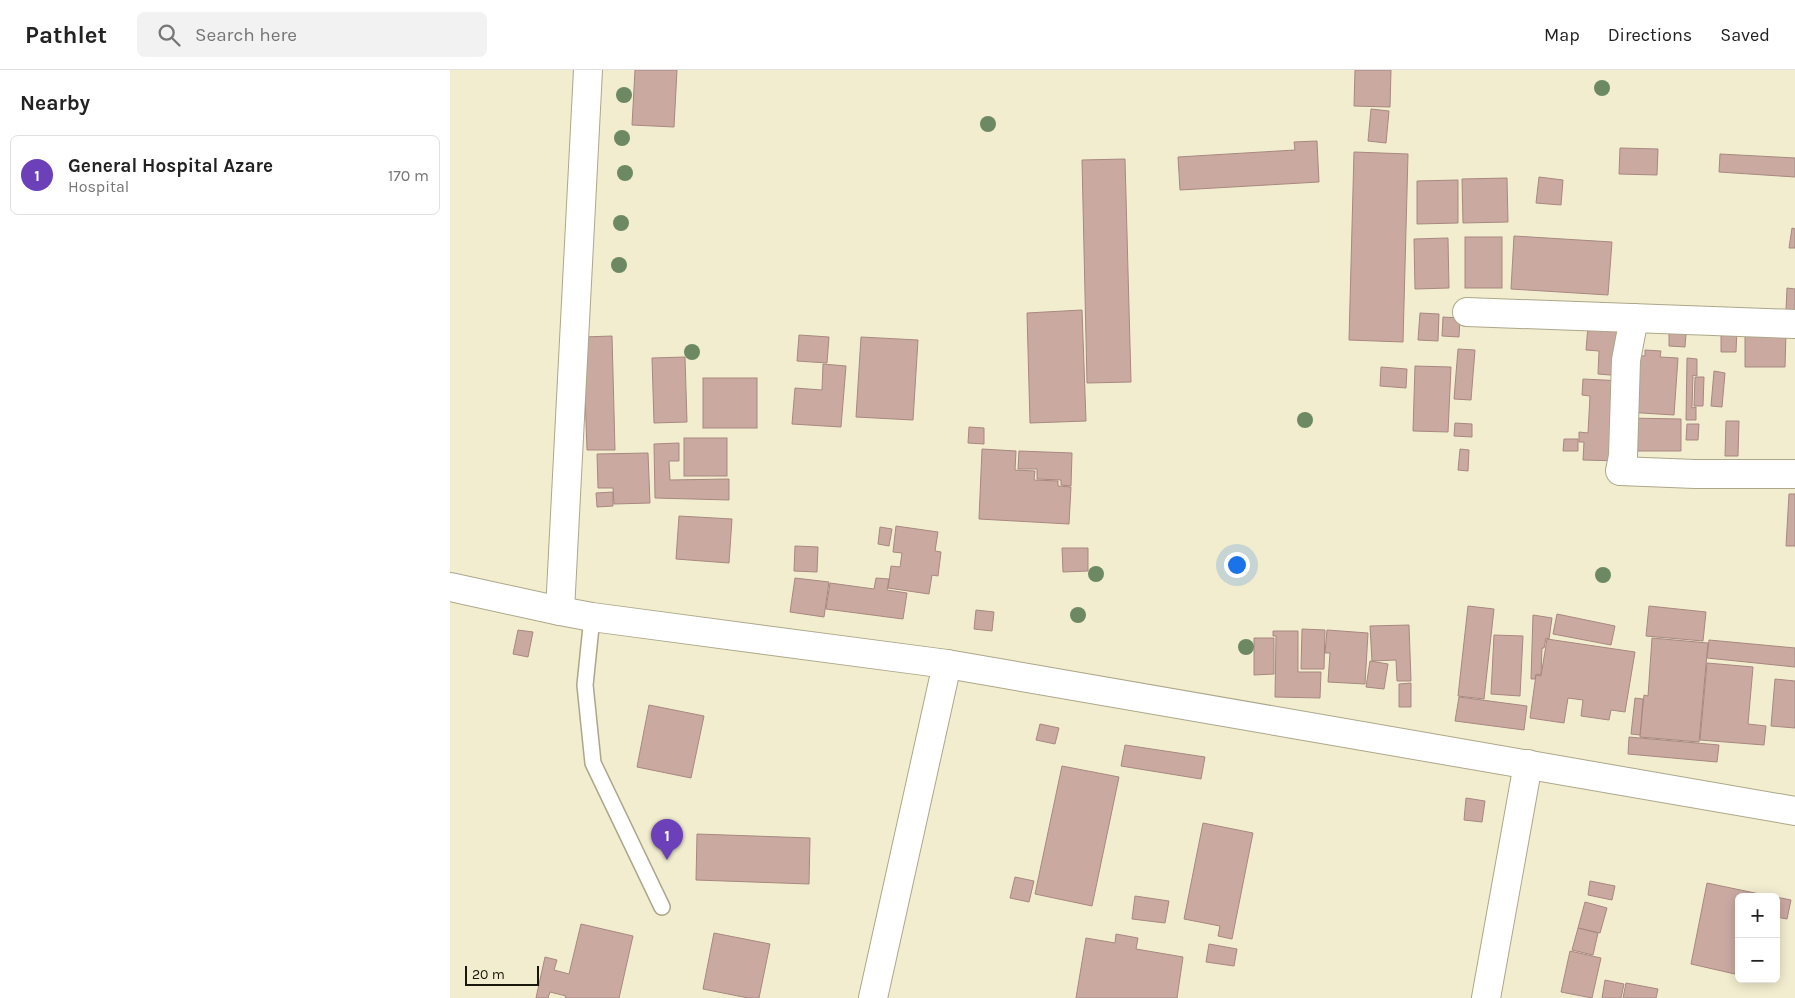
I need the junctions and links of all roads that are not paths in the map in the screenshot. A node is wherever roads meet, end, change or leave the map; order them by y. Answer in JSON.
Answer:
{"nodes":[{"id":1,"x":588,"y":70,"type":"edge"},
{"id":2,"x":1467,"y":312,"type":"dead end"},
{"id":3,"x":1634,"y":318,"type":"junction"},
{"id":4,"x":1795,"y":324,"type":"edge"},
{"id":5,"x":1795,"y":474,"type":"edge"},
{"id":6,"x":450,"y":587,"type":"edge"},
{"id":7,"x":560,"y":611,"type":"junction"},
{"id":8,"x":592,"y":617,"type":"junction"},
{"id":9,"x":948,"y":664,"type":"junction"},
{"id":10,"x":1528,"y":764,"type":"junction"},
{"id":11,"x":1795,"y":811,"type":"edge"},
{"id":12,"x":662,"y":907,"type":"dead end"},
{"id":13,"x":873,"y":998,"type":"edge"},
{"id":14,"x":1486,"y":998,"type":"edge"}],
"edges":[{"from":1,"to":7,"type":"street"},
{"from":2,"to":3,"type":"street"},
{"from":3,"to":4,"type":"street"},
{"from":3,"to":5,"type":"street"},
{"from":6,"to":7,"type":"street"},
{"from":7,"to":8,"type":"street"},
{"from":8,"to":9,"type":"street"},
{"from":8,"to":12,"type":"lane"},
{"from":9,"to":10,"type":"street"},
{"from":9,"to":13,"type":"street"},
{"from":10,"to":11,"type":"street"},
{"from":10,"to":14,"type":"street"}]}
